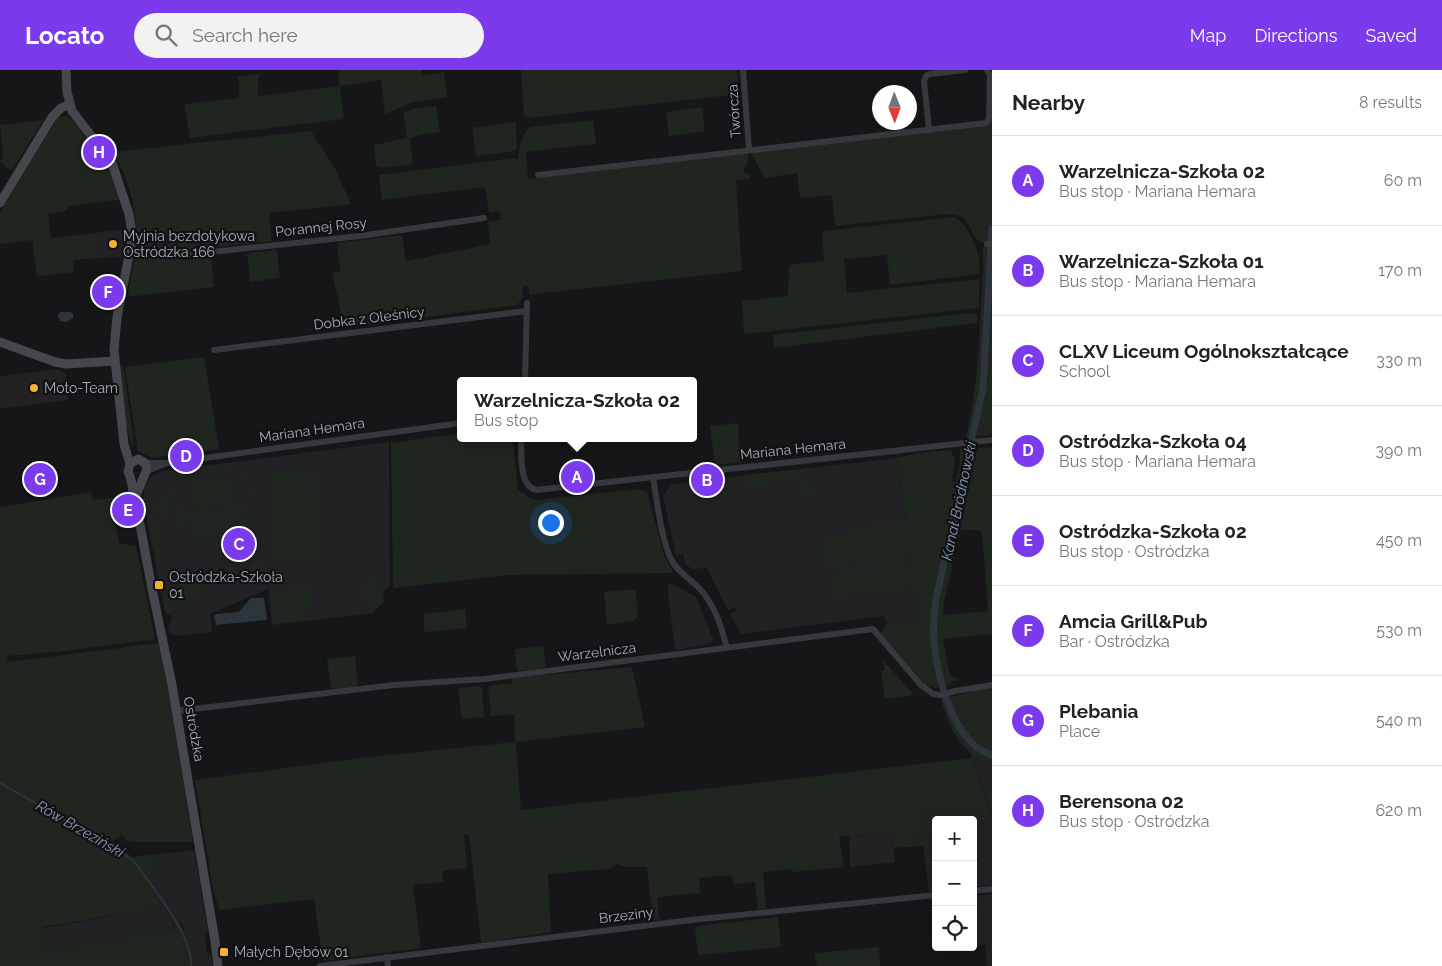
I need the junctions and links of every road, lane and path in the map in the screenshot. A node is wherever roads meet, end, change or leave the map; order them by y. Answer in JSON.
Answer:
{"nodes":[{"id":1,"x":66,"y":70,"type":"edge"},
{"id":2,"x":743,"y":70,"type":"edge"},
{"id":3,"x":965,"y":70,"type":"edge"},
{"id":4,"x":987,"y":70,"type":"edge"},
{"id":5,"x":70,"y":104,"type":"junction"},
{"id":6,"x":929,"y":130,"type":"junction"},
{"id":7,"x":749,"y":149,"type":"junction"},
{"id":8,"x":538,"y":175,"type":"dead end"},
{"id":9,"x":0,"y":203,"type":"edge"},
{"id":10,"x":484,"y":218,"type":"dead end"},
{"id":11,"x":130,"y":251,"type":"junction"},
{"id":12,"x":528,"y":303,"type":"dead end"},
{"id":13,"x":527,"y":310,"type":"junction"},
{"id":14,"x":0,"y":342,"type":"edge"},
{"id":15,"x":214,"y":350,"type":"dead end"},
{"id":16,"x":114,"y":361,"type":"junction"},
{"id":17,"x":525,"y":377,"type":"edge"},
{"id":18,"x":457,"y":424,"type":"edge"},
{"id":19,"x":992,"y":440,"type":"edge"},
{"id":20,"x":521,"y":442,"type":"edge"},
{"id":21,"x":141,"y":467,"type":"junction"},
{"id":22,"x":132,"y":477,"type":"junction"},
{"id":23,"x":653,"y":477,"type":"junction"},
{"id":24,"x":135,"y":498,"type":"junction"},
{"id":25,"x":727,"y":648,"type":"junction"},
{"id":26,"x":992,"y":685,"type":"edge"},
{"id":27,"x":177,"y":711,"type":"junction"},
{"id":28,"x":992,"y":889,"type":"edge"},
{"id":29,"x":977,"y":891,"type":"edge"},
{"id":30,"x":932,"y":895,"type":"edge"},
{"id":31,"x":387,"y":958,"type":"junction"},
{"id":32,"x":218,"y":966,"type":"edge"},
{"id":33,"x":320,"y":966,"type":"edge"},
{"id":34,"x":388,"y":966,"type":"edge"}],
"edges":[{"from":1,"to":5,"type":"street"},
{"from":2,"to":7,"type":"street","name":"Twórcza"},
{"from":3,"to":6,"type":"street"},
{"from":4,"to":6,"type":"street"},
{"from":5,"to":9,"type":"street"},
{"from":5,"to":11,"type":"street"},
{"from":6,"to":7,"type":"street"},
{"from":7,"to":8,"type":"street"},
{"from":10,"to":11,"type":"street","name":"Porannej Rosy"},
{"from":11,"to":16,"type":"street"},
{"from":12,"to":13,"type":"street"},
{"from":13,"to":15,"type":"street","name":"Dobka z Oleśnicy"},
{"from":13,"to":17,"type":"street"},
{"from":14,"to":16,"type":"street"},
{"from":16,"to":21,"type":"street"},
{"from":18,"to":21,"type":"street","name":"Mariana Hemara"},
{"from":19,"to":23,"type":"street","name":"Mariana Hemara"},
{"from":20,"to":23,"type":"street","name":"Mariana Hemara"},
{"from":21,"to":22,"type":"street"},
{"from":21,"to":22,"type":"street","name":"Ostródzka"},
{"from":21,"to":24,"type":"street","name":"Ostródzka"},
{"from":22,"to":24,"type":"street","name":"Ostródzka"},
{"from":23,"to":25,"type":"street"},
{"from":24,"to":27,"type":"street","name":"Ostródzka"},
{"from":25,"to":26,"type":"street","name":"Warzelnicza"},
{"from":25,"to":27,"type":"street","name":"Warzelnicza"},
{"from":27,"to":32,"type":"street","name":"Ostródzka"},
{"from":28,"to":29,"type":"street"},
{"from":30,"to":31,"type":"street","name":"Brzeziny"},
{"from":31,"to":33,"type":"street","name":"Brzeziny"},
{"from":31,"to":34,"type":"street"}]}
